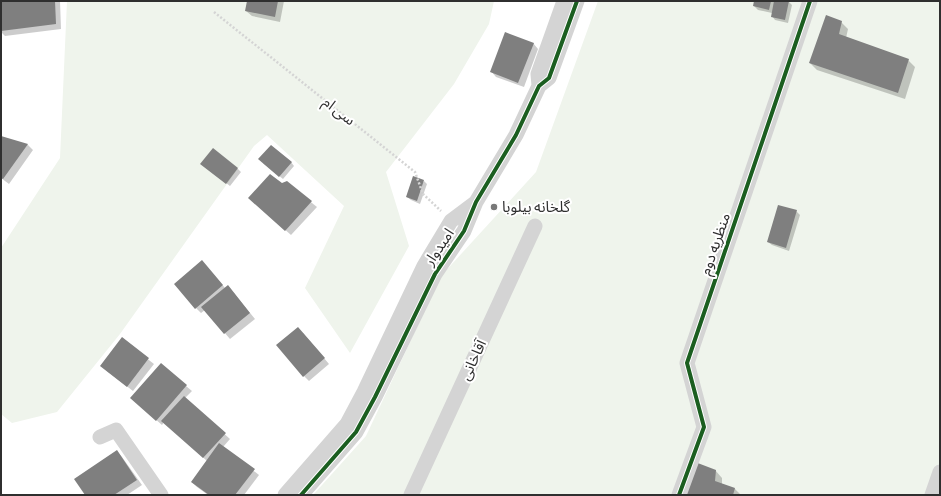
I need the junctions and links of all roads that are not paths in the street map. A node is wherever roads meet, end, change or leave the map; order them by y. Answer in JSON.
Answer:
{"nodes":[{"id":1,"x":564,"y":1,"type":"edge"},
{"id":2,"x":577,"y":1,"type":"edge"},
{"id":3,"x":810,"y":1,"type":"edge"},
{"id":4,"x":539,"y":86,"type":"junction"},
{"id":5,"x":476,"y":202,"type":"junction"},
{"id":6,"x":534,"y":226,"type":"dead end"},
{"id":7,"x":370,"y":395,"type":"junction"},
{"id":8,"x":100,"y":437,"type":"dead end"},
{"id":9,"x":290,"y":494,"type":"edge"},
{"id":10,"x":161,"y":495,"type":"edge"},
{"id":11,"x":412,"y":495,"type":"edge"},
{"id":12,"x":679,"y":495,"type":"edge"}],
"edges":[{"from":1,"to":4,"type":"street","name":"امیدوار"},
{"from":2,"to":4,"type":"street","name":"امیدوار"},
{"from":3,"to":12,"type":"street","name":"منظریه دوم"},
{"from":4,"to":5,"type":"street","name":"امیدوار"},
{"from":5,"to":7,"type":"street","name":"امیدوار"},
{"from":5,"to":7,"type":"street","name":"امیدوار"},
{"from":6,"to":11,"type":"street","name":"آقاخانی"},
{"from":7,"to":9,"type":"street","name":"امیدوار"},
{"from":8,"to":10,"type":"street"}]}
